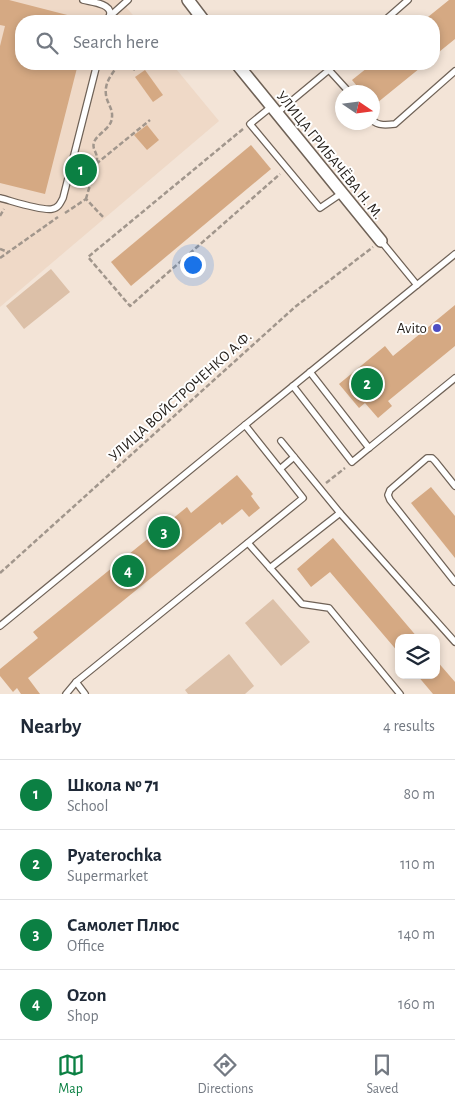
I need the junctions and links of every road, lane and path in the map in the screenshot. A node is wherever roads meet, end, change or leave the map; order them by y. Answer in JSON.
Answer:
{"nodes":[{"id":1,"x":83,"y":0,"type":"edge"},
{"id":2,"x":128,"y":0,"type":"edge"},
{"id":3,"x":188,"y":0,"type":"edge"},
{"id":4,"x":408,"y":0,"type":"edge"},
{"id":5,"x":109,"y":15,"type":"edge"},
{"id":6,"x":112,"y":15,"type":"edge"},
{"id":7,"x":199,"y":15,"type":"edge"},
{"id":8,"x":391,"y":15,"type":"edge"},
{"id":9,"x":95,"y":70,"type":"edge"},
{"id":10,"x":115,"y":70,"type":"edge"},
{"id":11,"x":242,"y":70,"type":"edge"},
{"id":12,"x":329,"y":70,"type":"joint"},
{"id":13,"x":455,"y":71,"type":"edge"},
{"id":14,"x":343,"y":85,"type":"edge"},
{"id":15,"x":274,"y":110,"type":"junction"},
{"id":16,"x":150,"y":120,"type":"dead end"},
{"id":17,"x":380,"y":123,"type":"edge"},
{"id":18,"x":250,"y":124,"type":"junction"},
{"id":19,"x":95,"y":164,"type":"junction"},
{"id":20,"x":287,"y":168,"type":"junction"},
{"id":21,"x":342,"y":193,"type":"junction"},
{"id":22,"x":0,"y":198,"type":"edge"},
{"id":23,"x":86,"y":199,"type":"junction"},
{"id":24,"x":104,"y":218,"type":"dead end"},
{"id":25,"x":381,"y":241,"type":"junction"},
{"id":26,"x":0,"y":249,"type":"edge"},
{"id":27,"x":9,"y":252,"type":"junction"},
{"id":28,"x":455,"y":254,"type":"edge"},
{"id":29,"x":0,"y":258,"type":"edge"},
{"id":30,"x":417,"y":284,"type":"junction"},
{"id":31,"x":310,"y":372,"type":"junction"},
{"id":32,"x":455,"y":378,"type":"edge"},
{"id":33,"x":293,"y":386,"type":"junction"},
{"id":34,"x":245,"y":426,"type":"junction"},
{"id":35,"x":281,"y":441,"type":"dead end"},
{"id":36,"x":369,"y":448,"type":"junction"},
{"id":37,"x":294,"y":457,"type":"junction"},
{"id":38,"x":352,"y":462,"type":"junction"},
{"id":39,"x":280,"y":469,"type":"junction"},
{"id":40,"x":455,"y":486,"type":"edge"},
{"id":41,"x":320,"y":488,"type":"junction"},
{"id":42,"x":340,"y":513,"type":"junction"},
{"id":43,"x":248,"y":543,"type":"junction"},
{"id":44,"x":270,"y":568,"type":"junction"},
{"id":45,"x":0,"y":573,"type":"edge"},
{"id":46,"x":455,"y":582,"type":"edge"},
{"id":47,"x":0,"y":626,"type":"edge"},
{"id":48,"x":455,"y":642,"type":"edge"},
{"id":49,"x":76,"y":682,"type":"junction"},
{"id":50,"x":66,"y":694,"type":"edge"},
{"id":51,"x":85,"y":694,"type":"edge"},
{"id":52,"x":400,"y":694,"type":"edge"}],
"edges":[{"from":1,"to":5,"type":"lane"},
{"from":2,"to":6,"type":"lane"},
{"from":3,"to":7,"type":"street"},
{"from":4,"to":8,"type":"lane"},
{"from":9,"to":22,"type":"lane"},
{"from":10,"to":19,"type":"path"},
{"from":11,"to":15,"type":"street","name":"УЛИЦА ГРИБАЧЁВА Н. М."},
{"from":12,"to":14,"type":"lane"},
{"from":12,"to":15,"type":"lane"},
{"from":13,"to":17,"type":"lane"},
{"from":15,"to":18,"type":"lane"},
{"from":15,"to":21,"type":"street","name":"УЛИЦА ГРИБАЧЁВА Н. М."},
{"from":16,"to":19,"type":"path"},
{"from":18,"to":20,"type":"lane"},
{"from":18,"to":20,"type":"path"},
{"from":19,"to":23,"type":"path"},
{"from":20,"to":21,"type":"lane"},
{"from":21,"to":25,"type":"street","name":"УЛИЦА ГРИБАЧЁВА Н. М."},
{"from":23,"to":24,"type":"path"},
{"from":23,"to":27,"type":"path"},
{"from":25,"to":30,"type":"lane"},
{"from":25,"to":45,"type":"path","name":"УЛИЦА ВОЙСТРОЧЕНКО А.Ф."},
{"from":26,"to":27,"type":"path"},
{"from":27,"to":29,"type":"path"},
{"from":28,"to":30,"type":"lane"},
{"from":30,"to":31,"type":"lane"},
{"from":31,"to":33,"type":"lane"},
{"from":31,"to":36,"type":"lane"},
{"from":32,"to":36,"type":"lane"},
{"from":33,"to":34,"type":"lane"},
{"from":33,"to":38,"type":"lane"},
{"from":34,"to":39,"type":"lane"},
{"from":34,"to":47,"type":"lane"},
{"from":35,"to":37,"type":"lane"},
{"from":36,"to":38,"type":"lane"},
{"from":37,"to":39,"type":"lane"},
{"from":37,"to":41,"type":"lane"},
{"from":38,"to":41,"type":"path"},
{"from":39,"to":43,"type":"lane"},
{"from":40,"to":46,"type":"lane"},
{"from":41,"to":42,"type":"lane"},
{"from":42,"to":44,"type":"lane"},
{"from":42,"to":48,"type":"lane"},
{"from":43,"to":44,"type":"lane"},
{"from":43,"to":49,"type":"lane"},
{"from":44,"to":52,"type":"lane"},
{"from":49,"to":50,"type":"lane"},
{"from":49,"to":51,"type":"lane"}]}
